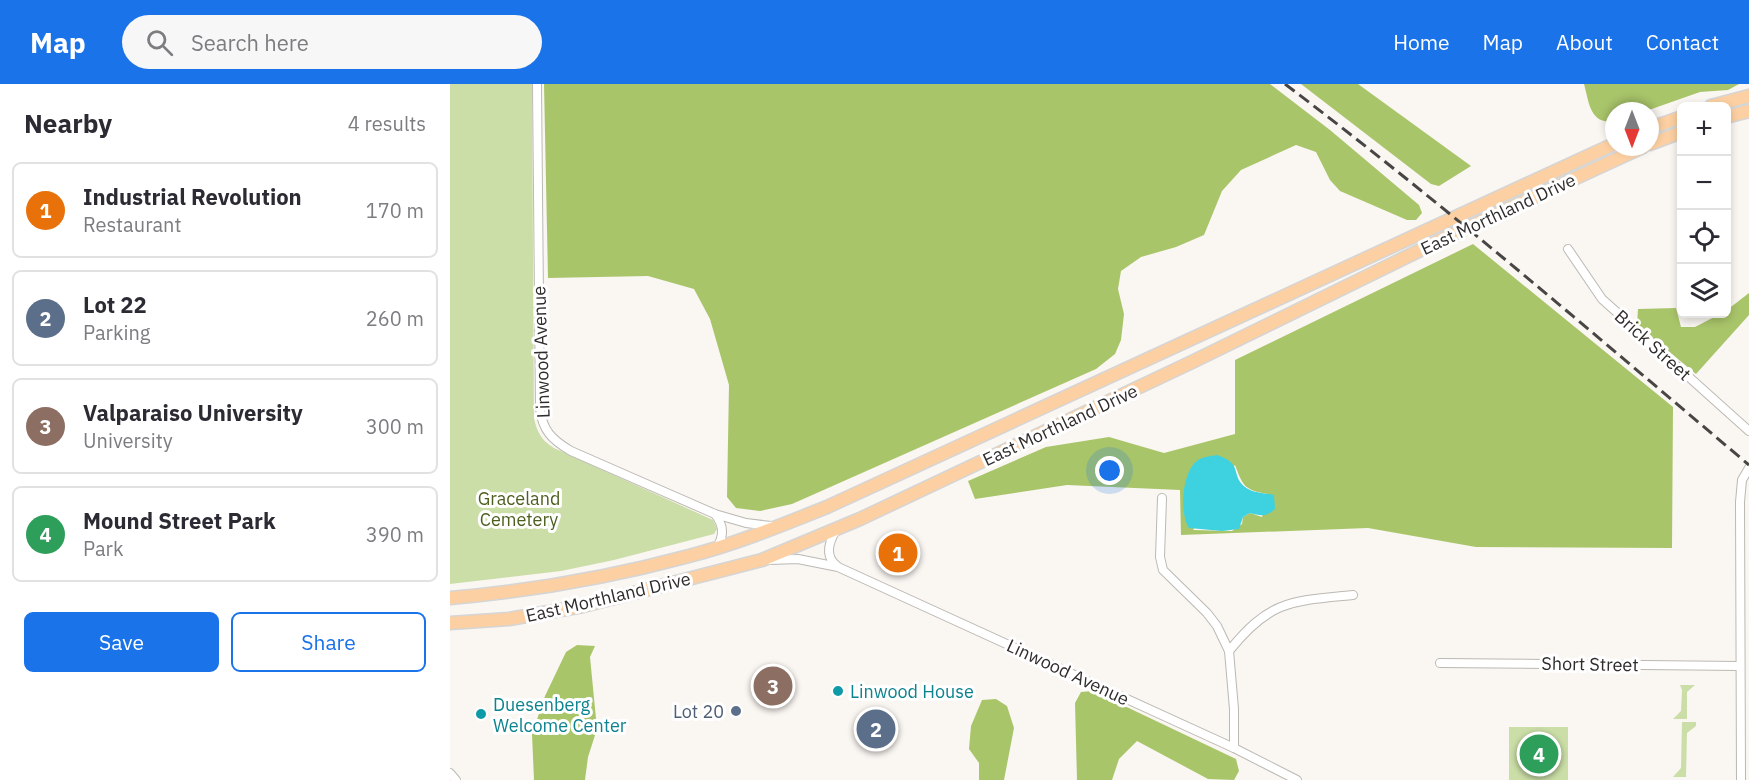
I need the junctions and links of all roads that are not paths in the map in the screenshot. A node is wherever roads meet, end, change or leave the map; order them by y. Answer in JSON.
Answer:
{"nodes":[{"id":1,"x":537,"y":84,"type":"edge"},
{"id":2,"x":1749,"y":96,"type":"edge"},
{"id":3,"x":1726,"y":102,"type":"edge"},
{"id":4,"x":1749,"y":111,"type":"edge"},
{"id":5,"x":1731,"y":116,"type":"edge"},
{"id":6,"x":1677,"y":119,"type":"edge"},
{"id":7,"x":1659,"y":125,"type":"edge"},
{"id":8,"x":1677,"y":134,"type":"edge"},
{"id":9,"x":1659,"y":141,"type":"edge"},
{"id":10,"x":1605,"y":148,"type":"edge"},
{"id":11,"x":1623,"y":156,"type":"edge"},
{"id":12,"x":1568,"y":249,"type":"dead end"},
{"id":13,"x":1749,"y":430,"type":"edge"},
{"id":14,"x":1749,"y":468,"type":"edge"},
{"id":15,"x":1161,"y":498,"type":"dead end"},
{"id":16,"x":715,"y":514,"type":"junction"},
{"id":17,"x":777,"y":526,"type":"junction"},
{"id":18,"x":836,"y":530,"type":"junction"},
{"id":19,"x":717,"y":548,"type":"junction"},
{"id":20,"x":762,"y":560,"type":"junction"},
{"id":21,"x":838,"y":567,"type":"junction"},
{"id":22,"x":1353,"y":594,"type":"dead end"},
{"id":23,"x":450,"y":598,"type":"edge"},
{"id":24,"x":450,"y":623,"type":"edge"},
{"id":25,"x":1229,"y":651,"type":"junction"},
{"id":26,"x":1440,"y":663,"type":"dead end"},
{"id":27,"x":1740,"y":666,"type":"junction"},
{"id":28,"x":1234,"y":748,"type":"junction"},
{"id":29,"x":450,"y":773,"type":"edge"},
{"id":30,"x":456,"y":780,"type":"edge"},
{"id":31,"x":1297,"y":780,"type":"edge"},
{"id":32,"x":1741,"y":780,"type":"edge"}],
"edges":[{"from":1,"to":16,"type":"street","name":"Linwood Avenue"},
{"from":2,"to":3,"type":"highway"},
{"from":4,"to":5,"type":"highway"},
{"from":6,"to":7,"type":"highway"},
{"from":8,"to":9,"type":"highway"},
{"from":10,"to":17,"type":"highway","name":"East Morthland Drive"},
{"from":11,"to":18,"type":"highway","name":"East Morthland Drive"},
{"from":12,"to":13,"type":"street","name":"Brick Street"},
{"from":14,"to":27,"type":"street"},
{"from":15,"to":25,"type":"street"},
{"from":16,"to":17,"type":"street","name":"Linwood Avenue"},
{"from":16,"to":19,"type":"street"},
{"from":17,"to":19,"type":"highway","name":"East Morthland Drive"},
{"from":18,"to":20,"type":"highway","name":"East Morthland Drive"},
{"from":18,"to":21,"type":"street"},
{"from":19,"to":23,"type":"highway","name":"East Morthland Drive"},
{"from":20,"to":21,"type":"street","name":"Linwood Avenue"},
{"from":20,"to":24,"type":"highway","name":"East Morthland Drive"},
{"from":21,"to":28,"type":"street","name":"Linwood Avenue"},
{"from":22,"to":25,"type":"street"},
{"from":25,"to":28,"type":"street"},
{"from":26,"to":27,"type":"street","name":"Short Street"},
{"from":27,"to":32,"type":"street"},
{"from":28,"to":31,"type":"street","name":"Linwood Avenue"},
{"from":29,"to":30,"type":"street"}]}
